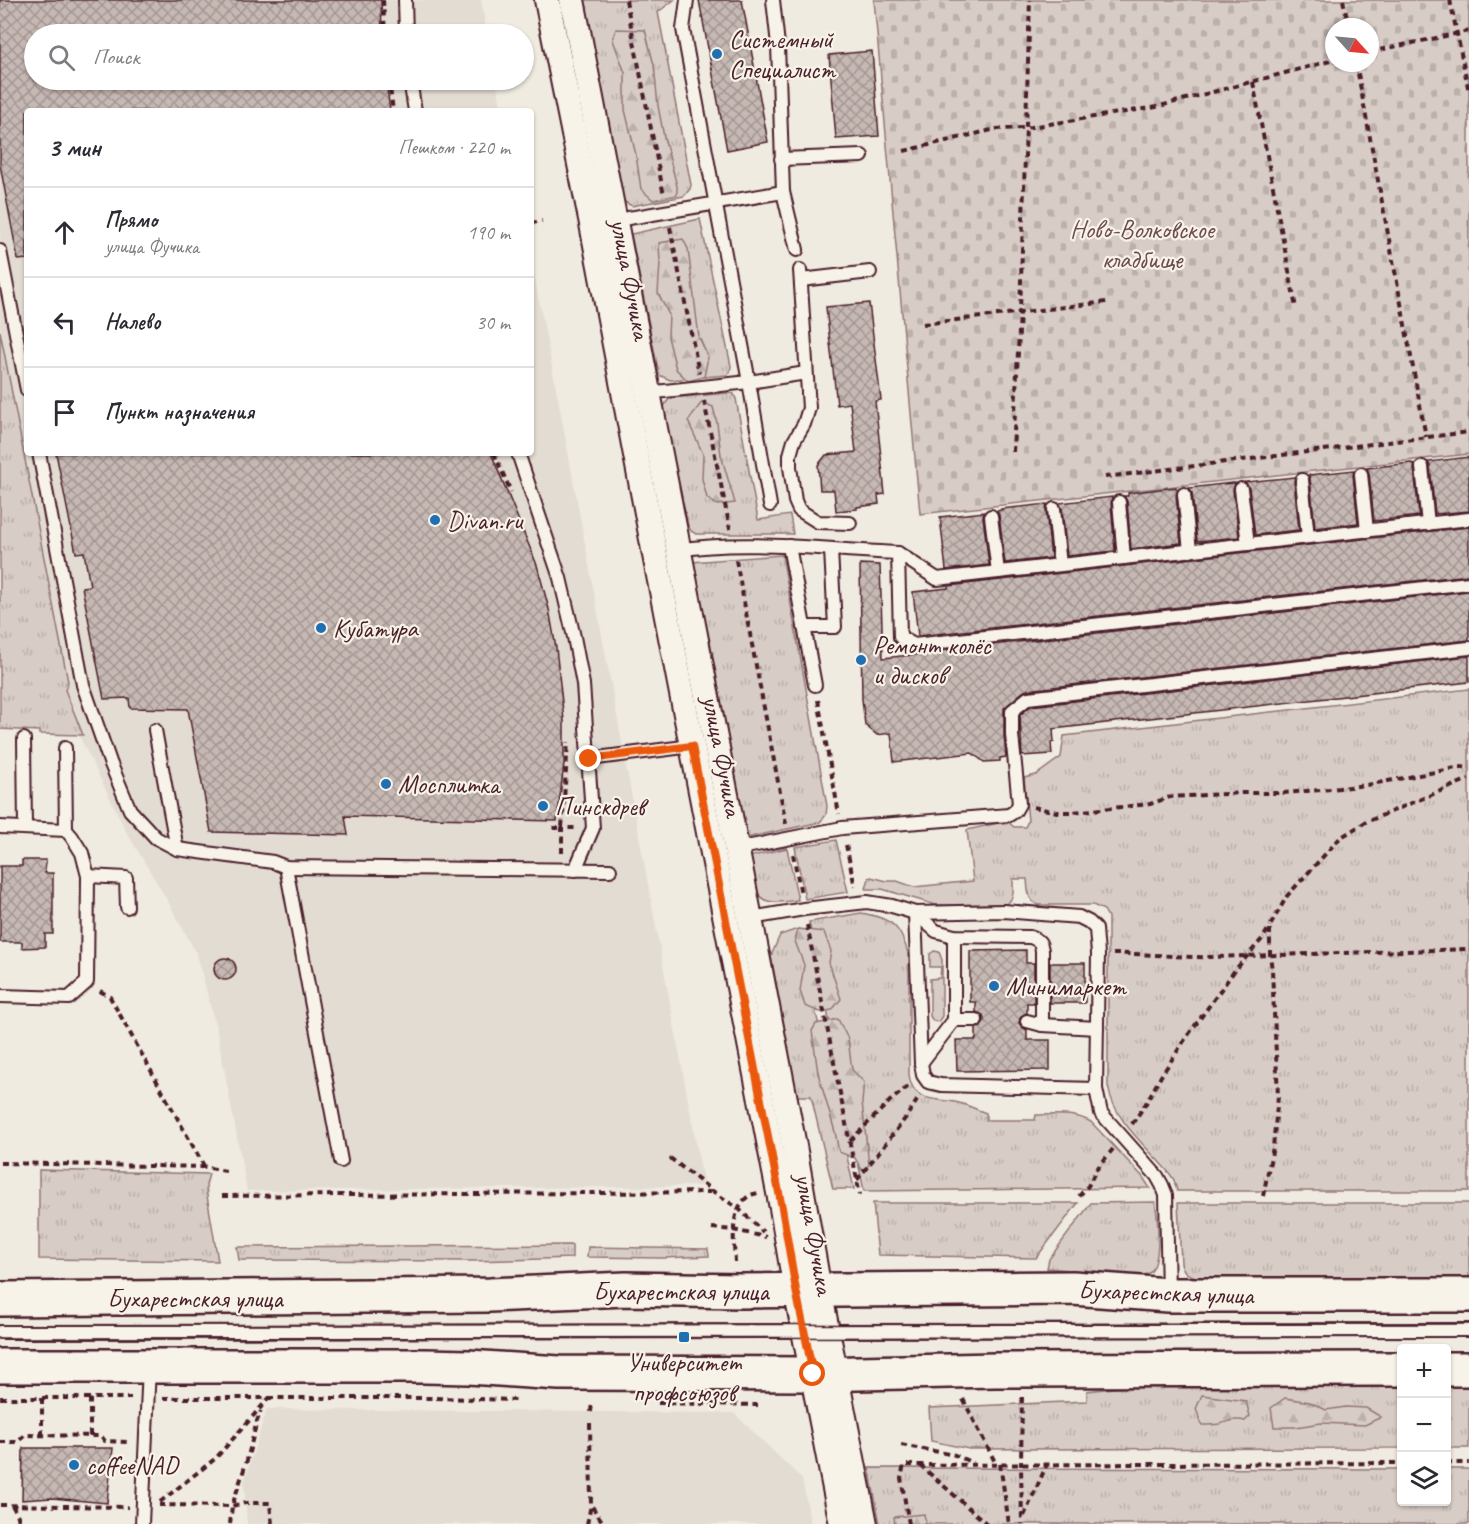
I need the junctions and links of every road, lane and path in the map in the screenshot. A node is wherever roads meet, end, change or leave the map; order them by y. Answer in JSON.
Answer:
{"nodes":[{"id":1,"x":383,"y":0,"type":"edge"},
{"id":2,"x":405,"y":0,"type":"edge"},
{"id":3,"x":547,"y":0,"type":"edge"},
{"id":4,"x":572,"y":0,"type":"edge"},
{"id":5,"x":626,"y":0,"type":"edge"},
{"id":6,"x":687,"y":0,"type":"edge"},
{"id":7,"x":772,"y":0,"type":"edge"},
{"id":8,"x":1030,"y":0,"type":"edge"},
{"id":9,"x":1343,"y":0,"type":"edge"},
{"id":10,"x":1450,"y":0,"type":"edge"},
{"id":11,"x":1347,"y":18,"type":"edge"},
{"id":12,"x":384,"y":24,"type":"edge"},
{"id":13,"x":406,"y":24,"type":"edge"},
{"id":14,"x":1469,"y":32,"type":"edge"},
{"id":15,"x":1457,"y":34,"type":"junction"},
{"id":16,"x":1379,"y":50,"type":"edge"},
{"id":17,"x":1325,"y":62,"type":"edge"},
{"id":18,"x":1358,"y":72,"type":"edge"},
{"id":19,"x":1253,"y":82,"type":"junction"},
{"id":20,"x":390,"y":90,"type":"edge"},
{"id":21,"x":412,"y":90,"type":"edge"},
{"id":22,"x":1469,"y":92,"type":"edge"},
{"id":23,"x":393,"y":108,"type":"edge"},
{"id":24,"x":415,"y":108,"type":"edge"},
{"id":25,"x":1025,"y":128,"type":"junction"},
{"id":26,"x":904,"y":151,"type":"dead end"},
{"id":27,"x":862,"y":156,"type":"dead end"},
{"id":28,"x":781,"y":159,"type":"junction"},
{"id":29,"x":783,"y":192,"type":"junction"},
{"id":30,"x":715,"y":204,"type":"junction"},
{"id":31,"x":667,"y":212,"type":"junction"},
{"id":32,"x":542,"y":220,"type":"dead end"},
{"id":33,"x":534,"y":222,"type":"edge"},
{"id":34,"x":603,"y":223,"type":"junction"},
{"id":35,"x":796,"y":250,"type":"dead end"},
{"id":36,"x":0,"y":251,"type":"edge"},
{"id":37,"x":870,"y":272,"type":"dead end"},
{"id":38,"x":1107,"y":302,"type":"dead end"},
{"id":39,"x":1296,"y":308,"type":"dead end"},
{"id":40,"x":1020,"y":312,"type":"junction"},
{"id":41,"x":922,"y":324,"type":"dead end"},
{"id":42,"x":806,"y":373,"type":"junction"},
{"id":43,"x":24,"y":375,"type":"edge"},
{"id":44,"x":749,"y":382,"type":"junction"},
{"id":45,"x":702,"y":388,"type":"junction"},
{"id":46,"x":636,"y":395,"type":"junction"},
{"id":47,"x":1469,"y":432,"type":"edge"},
{"id":48,"x":1426,"y":436,"type":"junction"},
{"id":49,"x":1013,"y":452,"type":"dead end"},
{"id":50,"x":40,"y":456,"type":"edge"},
{"id":51,"x":495,"y":456,"type":"edge"},
{"id":52,"x":519,"y":456,"type":"edge"},
{"id":53,"x":1422,"y":467,"type":"dead end"},
{"id":54,"x":1361,"y":474,"type":"dead end"},
{"id":55,"x":1105,"y":477,"type":"dead end"},
{"id":56,"x":1302,"y":480,"type":"dead end"},
{"id":57,"x":1241,"y":489,"type":"dead end"},
{"id":58,"x":1184,"y":494,"type":"dead end"},
{"id":59,"x":515,"y":501,"type":"dead end"},
{"id":60,"x":1119,"y":502,"type":"dead end"},
{"id":61,"x":771,"y":505,"type":"dead end"},
{"id":62,"x":1054,"y":509,"type":"dead end"},
{"id":63,"x":991,"y":516,"type":"dead end"},
{"id":64,"x":1469,"y":519,"type":"edge"},
{"id":65,"x":850,"y":523,"type":"dead end"},
{"id":66,"x":1428,"y":524,"type":"junction"},
{"id":67,"x":1367,"y":531,"type":"junction"},
{"id":68,"x":1308,"y":537,"type":"junction"},
{"id":69,"x":1248,"y":544,"type":"junction"},
{"id":70,"x":733,"y":546,"type":"junction"},
{"id":71,"x":789,"y":546,"type":"junction"},
{"id":72,"x":679,"y":549,"type":"junction"},
{"id":73,"x":831,"y":550,"type":"junction"},
{"id":74,"x":1190,"y":551,"type":"junction"},
{"id":75,"x":898,"y":553,"type":"junction"},
{"id":76,"x":655,"y":555,"type":"junction"},
{"id":77,"x":1125,"y":558,"type":"junction"},
{"id":78,"x":1060,"y":565,"type":"junction"},
{"id":79,"x":998,"y":572,"type":"junction"},
{"id":80,"x":1469,"y":583,"type":"edge"},
{"id":81,"x":804,"y":627,"type":"junction"},
{"id":82,"x":1469,"y":648,"type":"edge"},
{"id":83,"x":815,"y":685,"type":"joint"},
{"id":84,"x":155,"y":730,"type":"dead end"},
{"id":85,"x":24,"y":739,"type":"dead end"},
{"id":86,"x":568,"y":739,"type":"dead end"},
{"id":87,"x":692,"y":746,"type":"junction"},
{"id":88,"x":65,"y":748,"type":"dead end"},
{"id":89,"x":589,"y":759,"type":"junction"},
{"id":90,"x":1469,"y":768,"type":"edge"},
{"id":91,"x":1469,"y":779,"type":"edge"},
{"id":92,"x":1019,"y":804,"type":"junction"},
{"id":93,"x":0,"y":827,"type":"edge"},
{"id":94,"x":25,"y":827,"type":"junction"},
{"id":95,"x":553,"y":828,"type":"dead end"},
{"id":96,"x":562,"y":828,"type":"junction"},
{"id":97,"x":842,"y":828,"type":"junction"},
{"id":98,"x":66,"y":830,"type":"junction"},
{"id":99,"x":789,"y":839,"type":"junction"},
{"id":100,"x":177,"y":849,"type":"junction"},
{"id":101,"x":736,"y":849,"type":"junction"},
{"id":102,"x":286,"y":867,"type":"junction"},
{"id":103,"x":561,"y":870,"type":"junction"},
{"id":104,"x":575,"y":870,"type":"junction"},
{"id":105,"x":610,"y":870,"type":"dead end"},
{"id":106,"x":88,"y":876,"type":"junction"},
{"id":107,"x":858,"y":903,"type":"junction"},
{"id":108,"x":127,"y":907,"type":"dead end"},
{"id":109,"x":804,"y":909,"type":"junction"},
{"id":110,"x":915,"y":913,"type":"junction"},
{"id":111,"x":738,"y":920,"type":"junction"},
{"id":112,"x":1270,"y":926,"type":"junction"},
{"id":113,"x":954,"y":936,"type":"junction"},
{"id":114,"x":1469,"y":949,"type":"edge"},
{"id":115,"x":1098,"y":954,"type":"junction"},
{"id":116,"x":1270,"y":955,"type":"junction"},
{"id":117,"x":1247,"y":956,"type":"junction"},
{"id":118,"x":87,"y":982,"type":"junction"},
{"id":119,"x":0,"y":996,"type":"edge"},
{"id":120,"x":954,"y":1020,"type":"junction"},
{"id":121,"x":976,"y":1020,"type":"dead end"},
{"id":122,"x":1027,"y":1021,"type":"dead end"},
{"id":123,"x":1042,"y":1025,"type":"junction"},
{"id":124,"x":1097,"y":1028,"type":"junction"},
{"id":125,"x":921,"y":1063,"type":"junction"},
{"id":126,"x":916,"y":1080,"type":"dead end"},
{"id":127,"x":1096,"y":1089,"type":"junction"},
{"id":128,"x":922,"y":1092,"type":"dead end"},
{"id":129,"x":1123,"y":1138,"type":"junction"},
{"id":130,"x":849,"y":1141,"type":"junction"},
{"id":131,"x":670,"y":1158,"type":"dead end"},
{"id":132,"x":341,"y":1161,"type":"dead end"},
{"id":133,"x":0,"y":1163,"type":"edge"},
{"id":134,"x":204,"y":1167,"type":"junction"},
{"id":135,"x":226,"y":1171,"type":"dead end"},
{"id":136,"x":857,"y":1180,"type":"junction"},
{"id":137,"x":761,"y":1191,"type":"dead end"},
{"id":138,"x":714,"y":1192,"type":"junction"},
{"id":139,"x":860,"y":1195,"type":"dead end"},
{"id":140,"x":222,"y":1196,"type":"dead end"},
{"id":141,"x":1079,"y":1196,"type":"dead end"},
{"id":142,"x":1263,"y":1196,"type":"dead end"},
{"id":143,"x":739,"y":1209,"type":"junction"},
{"id":144,"x":712,"y":1228,"type":"dead end"},
{"id":145,"x":733,"y":1230,"type":"junction"},
{"id":146,"x":735,"y":1262,"type":"dead end"},
{"id":147,"x":807,"y":1290,"type":"junction"},
{"id":148,"x":1168,"y":1295,"type":"junction"},
{"id":149,"x":1469,"y":1295,"type":"edge"},
{"id":150,"x":0,"y":1299,"type":"edge"},
{"id":151,"x":1469,"y":1330,"type":"edge"},
{"id":152,"x":815,"y":1331,"type":"junction"},
{"id":153,"x":0,"y":1332,"type":"edge"},
{"id":154,"x":0,"y":1366,"type":"edge"},
{"id":155,"x":149,"y":1366,"type":"junction"},
{"id":156,"x":1397,"y":1369,"type":"edge"},
{"id":157,"x":1451,"y":1369,"type":"edge"},
{"id":158,"x":1469,"y":1369,"type":"edge"},
{"id":159,"x":824,"y":1373,"type":"junction"},
{"id":160,"x":1022,"y":1397,"type":"dead end"},
{"id":161,"x":0,"y":1398,"type":"edge"},
{"id":162,"x":42,"y":1398,"type":"junction"},
{"id":163,"x":90,"y":1398,"type":"junction"},
{"id":164,"x":148,"y":1398,"type":"junction"},
{"id":165,"x":270,"y":1398,"type":"junction"},
{"id":166,"x":433,"y":1398,"type":"dead end"},
{"id":167,"x":963,"y":1399,"type":"dead end"},
{"id":168,"x":592,"y":1402,"type":"dead end"},
{"id":169,"x":262,"y":1407,"type":"junction"},
{"id":170,"x":591,"y":1412,"type":"dead end"},
{"id":171,"x":590,"y":1423,"type":"dead end"},
{"id":172,"x":42,"y":1436,"type":"junction"},
{"id":173,"x":90,"y":1436,"type":"junction"},
{"id":174,"x":0,"y":1442,"type":"edge"},
{"id":175,"x":146,"y":1442,"type":"junction"},
{"id":176,"x":901,"y":1445,"type":"dead end"},
{"id":177,"x":1397,"y":1463,"type":"edge"},
{"id":178,"x":1451,"y":1463,"type":"edge"},
{"id":179,"x":1469,"y":1463,"type":"edge"},
{"id":180,"x":976,"y":1464,"type":"junction"},
{"id":181,"x":998,"y":1464,"type":"junction"},
{"id":182,"x":1021,"y":1464,"type":"junction"},
{"id":183,"x":1047,"y":1464,"type":"junction"},
{"id":184,"x":919,"y":1465,"type":"junction"},
{"id":185,"x":0,"y":1505,"type":"edge"},
{"id":186,"x":12,"y":1505,"type":"junction"},
{"id":187,"x":591,"y":1505,"type":"junction"},
{"id":188,"x":232,"y":1506,"type":"junction"},
{"id":189,"x":143,"y":1507,"type":"junction"},
{"id":190,"x":1022,"y":1522,"type":"edge"},
{"id":191,"x":19,"y":1524,"type":"edge"},
{"id":192,"x":142,"y":1524,"type":"edge"},
{"id":193,"x":230,"y":1524,"type":"edge"},
{"id":194,"x":272,"y":1524,"type":"edge"},
{"id":195,"x":587,"y":1524,"type":"edge"},
{"id":196,"x":604,"y":1524,"type":"edge"},
{"id":197,"x":842,"y":1524,"type":"edge"},
{"id":198,"x":865,"y":1524,"type":"edge"},
{"id":199,"x":909,"y":1524,"type":"edge"},
{"id":200,"x":987,"y":1524,"type":"edge"},
{"id":201,"x":1009,"y":1524,"type":"edge"}],
"edges":[{"from":1,"to":12,"type":"path"},
{"from":2,"to":13,"type":"lane"},
{"from":3,"to":34,"type":"street","name":"улица Фучика"},
{"from":4,"to":34,"type":"street","name":"улица Фучика"},
{"from":5,"to":31,"type":"path"},
{"from":6,"to":30,"type":"lane"},
{"from":7,"to":28,"type":"lane"},
{"from":8,"to":25,"type":"path"},
{"from":9,"to":11,"type":"path"},
{"from":10,"to":15,"type":"path"},
{"from":14,"to":15,"type":"path"},
{"from":15,"to":16,"type":"path"},
{"from":15,"to":22,"type":"path"},
{"from":17,"to":19,"type":"path"},
{"from":18,"to":48,"type":"path"},
{"from":19,"to":25,"type":"path"},
{"from":19,"to":39,"type":"path"},
{"from":20,"to":23,"type":"path"},
{"from":21,"to":24,"type":"lane"},
{"from":25,"to":26,"type":"path"},
{"from":25,"to":40,"type":"path"},
{"from":27,"to":28,"type":"lane"},
{"from":28,"to":29,"type":"lane"},
{"from":29,"to":30,"type":"lane"},
{"from":29,"to":35,"type":"lane"},
{"from":30,"to":31,"type":"lane"},
{"from":30,"to":44,"type":"lane"},
{"from":31,"to":34,"type":"lane"},
{"from":31,"to":45,"type":"path"},
{"from":32,"to":33,"type":"path"},
{"from":34,"to":46,"type":"street","name":"улица Фучика"},
{"from":36,"to":43,"type":"lane"},
{"from":37,"to":42,"type":"lane"},
{"from":38,"to":40,"type":"path"},
{"from":40,"to":41,"type":"path"},
{"from":40,"to":49,"type":"path"},
{"from":42,"to":44,"type":"lane"},
{"from":42,"to":65,"type":"lane"},
{"from":44,"to":45,"type":"lane"},
{"from":44,"to":61,"type":"lane"},
{"from":45,"to":46,"type":"lane"},
{"from":45,"to":70,"type":"path"},
{"from":46,"to":72,"type":"street","name":"улица Фучика"},
{"from":46,"to":76,"type":"street","name":"улица Фучика"},
{"from":47,"to":48,"type":"path"},
{"from":48,"to":55,"type":"path"},
{"from":50,"to":100,"type":"lane"},
{"from":51,"to":59,"type":"path"},
{"from":52,"to":89,"type":"lane"},
{"from":53,"to":66,"type":"lane"},
{"from":54,"to":67,"type":"lane"},
{"from":56,"to":68,"type":"lane"},
{"from":57,"to":69,"type":"lane"},
{"from":58,"to":74,"type":"lane"},
{"from":60,"to":77,"type":"lane"},
{"from":62,"to":78,"type":"lane"},
{"from":63,"to":79,"type":"lane"},
{"from":64,"to":66,"type":"lane"},
{"from":66,"to":67,"type":"lane"},
{"from":67,"to":68,"type":"lane"},
{"from":68,"to":69,"type":"lane"},
{"from":69,"to":74,"type":"lane"},
{"from":70,"to":71,"type":"lane"},
{"from":70,"to":72,"type":"lane"},
{"from":70,"to":99,"type":"path"},
{"from":71,"to":73,"type":"lane"},
{"from":71,"to":81,"type":"lane"},
{"from":72,"to":76,"type":"lane"},
{"from":72,"to":101,"type":"street","name":"улица Фучика"},
{"from":73,"to":75,"type":"lane"},
{"from":73,"to":81,"type":"lane"},
{"from":74,"to":77,"type":"lane"},
{"from":75,"to":79,"type":"lane"},
{"from":75,"to":80,"type":"lane"},
{"from":76,"to":87,"type":"street","name":"улица Фучика"},
{"from":77,"to":78,"type":"lane"},
{"from":78,"to":79,"type":"lane"},
{"from":81,"to":83,"type":"lane"},
{"from":82,"to":92,"type":"lane"},
{"from":83,"to":97,"type":"path"},
{"from":84,"to":100,"type":"lane"},
{"from":85,"to":94,"type":"lane"},
{"from":86,"to":96,"type":"path"},
{"from":87,"to":89,"type":"lane"},
{"from":87,"to":111,"type":"street","name":"улица Фучика"},
{"from":88,"to":98,"type":"lane"},
{"from":89,"to":104,"type":"lane"},
{"from":90,"to":92,"type":"path"},
{"from":91,"to":112,"type":"path"},
{"from":92,"to":97,"type":"lane"},
{"from":93,"to":94,"type":"lane"},
{"from":94,"to":98,"type":"lane"},
{"from":95,"to":96,"type":"path"},
{"from":96,"to":103,"type":"path"},
{"from":97,"to":99,"type":"lane"},
{"from":97,"to":107,"type":"path"},
{"from":98,"to":106,"type":"lane"},
{"from":99,"to":101,"type":"lane"},
{"from":99,"to":109,"type":"path"},
{"from":100,"to":102,"type":"lane"},
{"from":101,"to":111,"type":"street","name":"улица Фучика"},
{"from":102,"to":103,"type":"lane"},
{"from":102,"to":132,"type":"lane"},
{"from":103,"to":104,"type":"lane"},
{"from":104,"to":105,"type":"lane"},
{"from":106,"to":108,"type":"lane"},
{"from":106,"to":118,"type":"lane"},
{"from":107,"to":109,"type":"lane"},
{"from":107,"to":110,"type":"lane"},
{"from":109,"to":111,"type":"lane"},
{"from":109,"to":130,"type":"path"},
{"from":110,"to":113,"type":"lane"},
{"from":110,"to":115,"type":"lane"},
{"from":110,"to":125,"type":"lane"},
{"from":111,"to":147,"type":"street","name":"улица Фучика"},
{"from":112,"to":116,"type":"path"},
{"from":112,"to":117,"type":"path"},
{"from":113,"to":120,"type":"lane"},
{"from":113,"to":123,"type":"lane"},
{"from":114,"to":116,"type":"path"},
{"from":115,"to":117,"type":"path"},
{"from":115,"to":124,"type":"lane"},
{"from":116,"to":117,"type":"path"},
{"from":116,"to":142,"type":"path"},
{"from":117,"to":129,"type":"path"},
{"from":118,"to":119,"type":"lane"},
{"from":118,"to":134,"type":"path"},
{"from":120,"to":121,"type":"lane"},
{"from":120,"to":125,"type":"lane"},
{"from":122,"to":123,"type":"lane"},
{"from":123,"to":124,"type":"lane"},
{"from":124,"to":127,"type":"lane"},
{"from":125,"to":127,"type":"lane"},
{"from":126,"to":130,"type":"path"},
{"from":127,"to":129,"type":"lane"},
{"from":128,"to":136,"type":"path"},
{"from":129,"to":141,"type":"path"},
{"from":129,"to":148,"type":"lane"},
{"from":130,"to":136,"type":"path"},
{"from":131,"to":138,"type":"path"},
{"from":133,"to":134,"type":"path"},
{"from":134,"to":135,"type":"path"},
{"from":136,"to":139,"type":"path"},
{"from":137,"to":143,"type":"path"},
{"from":138,"to":140,"type":"path"},
{"from":138,"to":143,"type":"path"},
{"from":143,"to":145,"type":"path"},
{"from":143,"to":145,"type":"path"},
{"from":144,"to":145,"type":"path"},
{"from":145,"to":146,"type":"path"},
{"from":147,"to":148,"type":"main road","name":"Бухарестская улица"},
{"from":147,"to":150,"type":"main road","name":"Бухарестская улица"},
{"from":147,"to":152,"type":"street","name":"улица Фучика"},
{"from":148,"to":149,"type":"main road","name":"Бухарестская улица"},
{"from":151,"to":152,"type":"lane"},
{"from":152,"to":153,"type":"lane"},
{"from":152,"to":159,"type":"street","name":"улица Фучика"},
{"from":154,"to":155,"type":"main road"},
{"from":155,"to":159,"type":"main road"},
{"from":155,"to":164,"type":"lane"},
{"from":156,"to":159,"type":"main road"},
{"from":157,"to":158,"type":"main road"},
{"from":159,"to":197,"type":"street","name":"улица Фучика"},
{"from":159,"to":198,"type":"street","name":"улица Фучика"},
{"from":160,"to":182,"type":"path"},
{"from":161,"to":162,"type":"path"},
{"from":162,"to":163,"type":"path"},
{"from":162,"to":172,"type":"path"},
{"from":163,"to":164,"type":"path"},
{"from":163,"to":173,"type":"path"},
{"from":164,"to":165,"type":"path"},
{"from":164,"to":175,"type":"lane"},
{"from":165,"to":166,"type":"path"},
{"from":165,"to":169,"type":"path"},
{"from":167,"to":181,"type":"path"},
{"from":168,"to":170,"type":"path"},
{"from":169,"to":188,"type":"path"},
{"from":169,"to":188,"type":"path"},
{"from":171,"to":187,"type":"path"},
{"from":172,"to":173,"type":"path"},
{"from":172,"to":174,"type":"path"},
{"from":173,"to":175,"type":"path"},
{"from":175,"to":189,"type":"lane"},
{"from":176,"to":180,"type":"path"},
{"from":177,"to":183,"type":"path"},
{"from":178,"to":179,"type":"path"},
{"from":180,"to":181,"type":"path"},
{"from":180,"to":184,"type":"path"},
{"from":181,"to":182,"type":"path"},
{"from":181,"to":201,"type":"path"},
{"from":182,"to":183,"type":"path"},
{"from":182,"to":190,"type":"path"},
{"from":183,"to":190,"type":"path"},
{"from":184,"to":199,"type":"path"},
{"from":184,"to":200,"type":"path"},
{"from":185,"to":186,"type":"path"},
{"from":186,"to":189,"type":"path"},
{"from":186,"to":191,"type":"path"},
{"from":187,"to":195,"type":"path"},
{"from":187,"to":196,"type":"path"},
{"from":188,"to":193,"type":"path"},
{"from":188,"to":194,"type":"path"},
{"from":189,"to":192,"type":"lane"}]}
